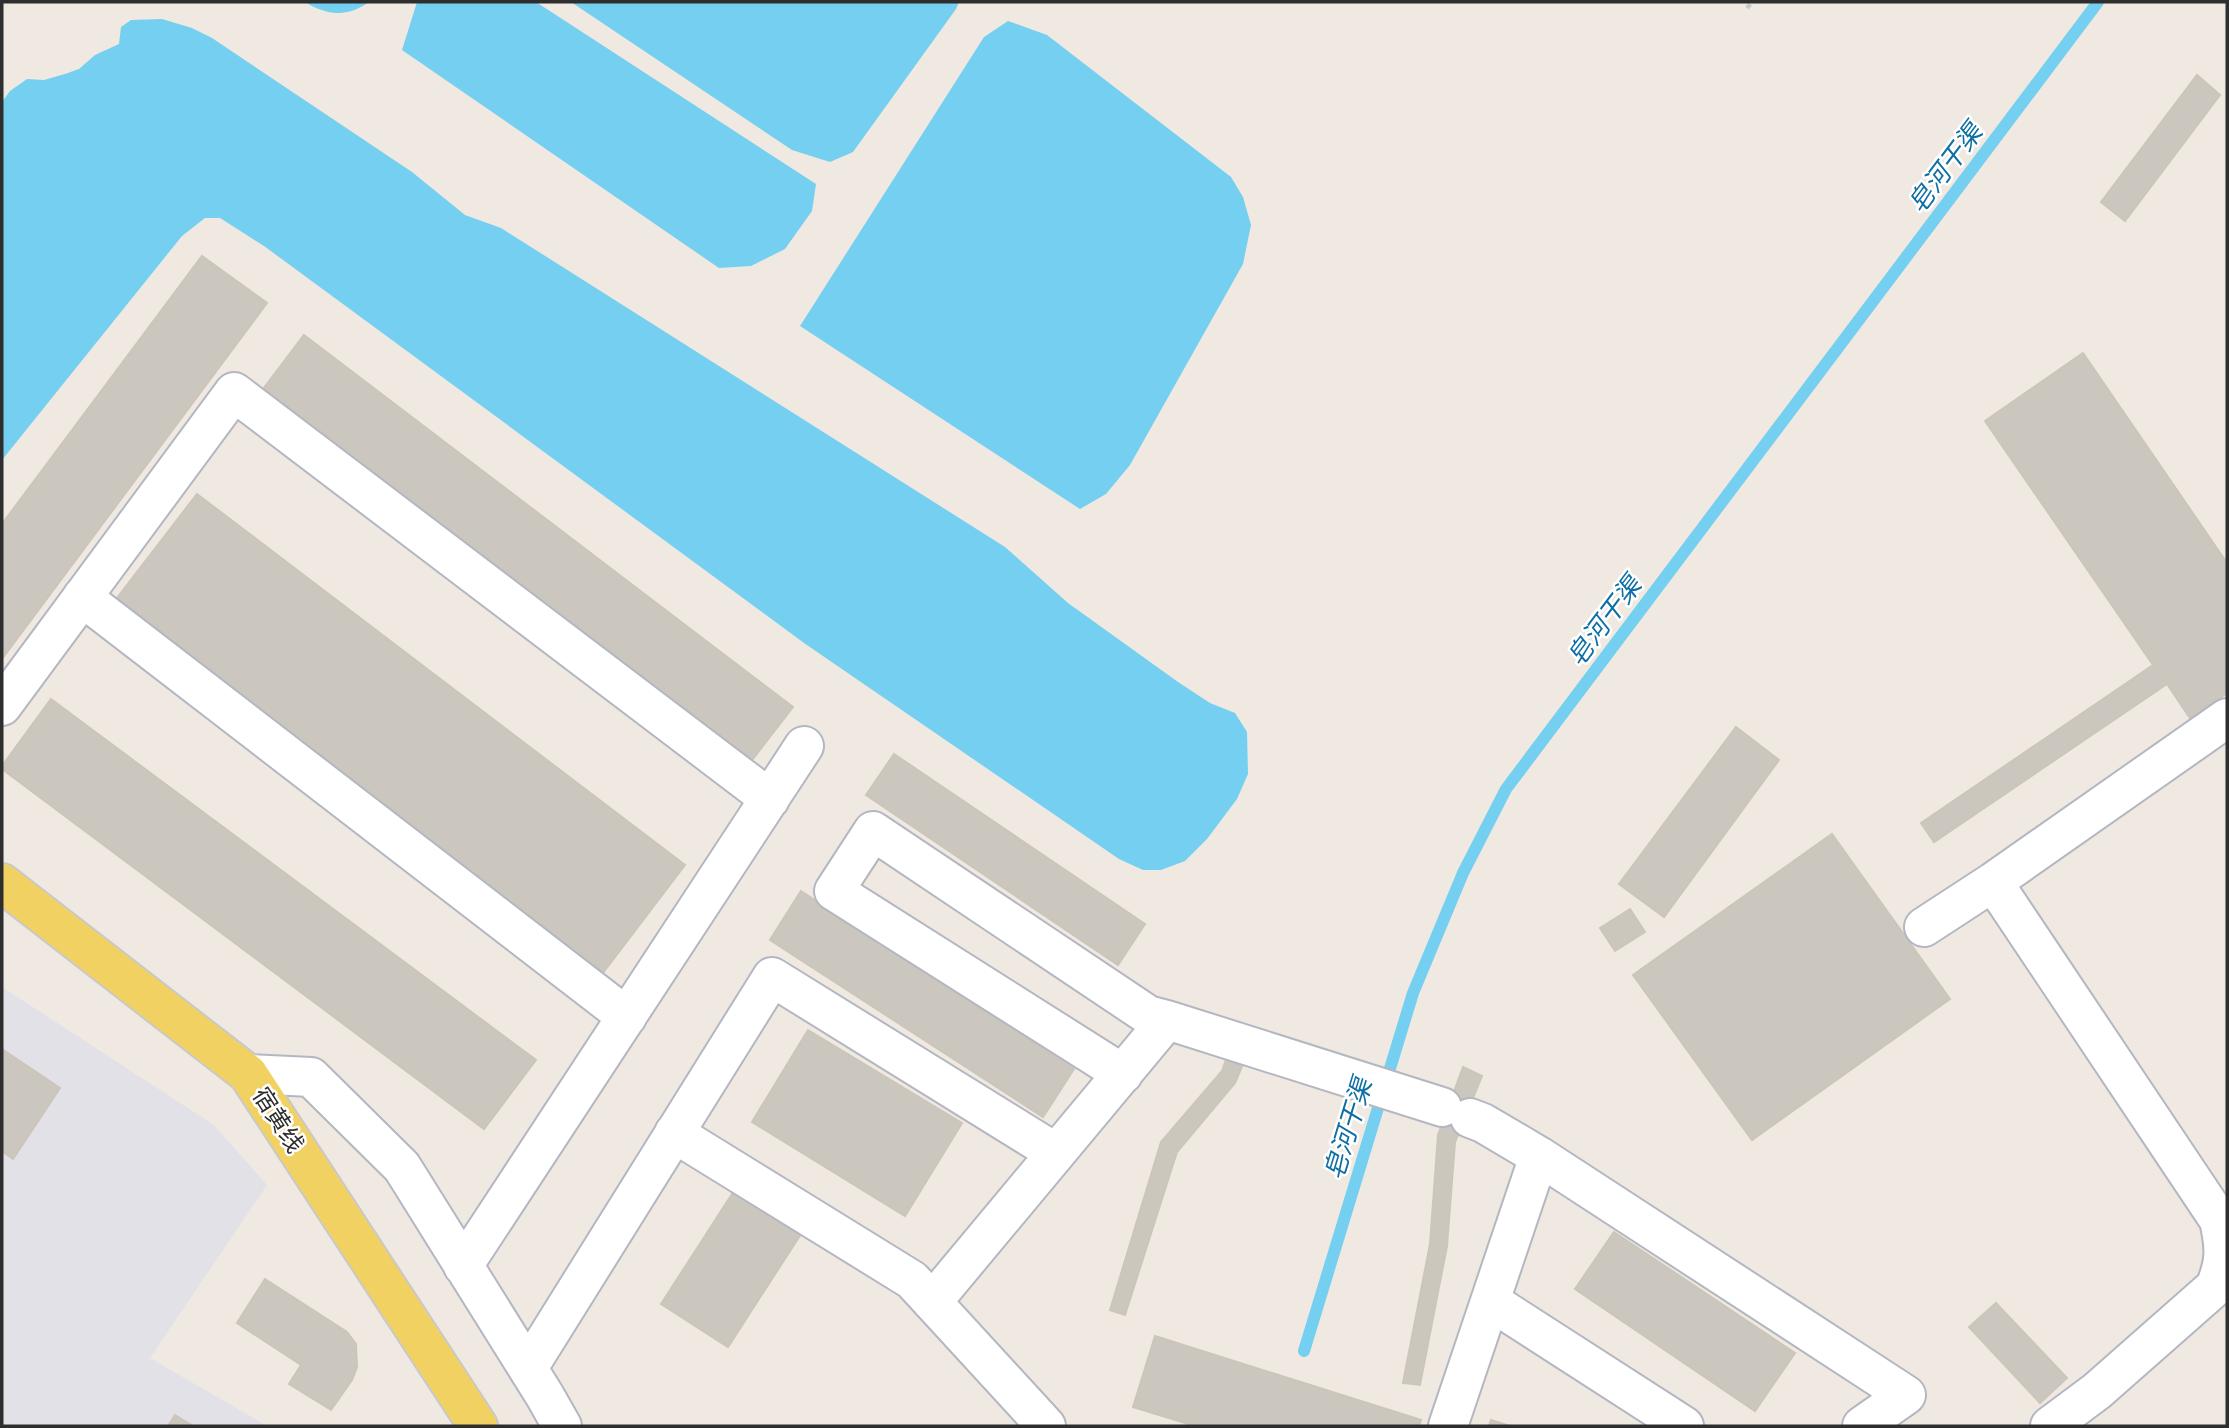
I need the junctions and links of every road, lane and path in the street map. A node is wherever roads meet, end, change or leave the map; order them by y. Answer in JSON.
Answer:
{"nodes":[{"id":1,"x":1752,"y":2,"type":"edge"},
{"id":2,"x":1747,"y":8,"type":"dead end"},
{"id":3,"x":82,"y":597,"type":"junction"},
{"id":4,"x":2,"y":706,"type":"edge"},
{"id":5,"x":2227,"y":718,"type":"edge"},
{"id":6,"x":804,"y":746,"type":"dead end"},
{"id":7,"x":769,"y":799,"type":"junction"},
{"id":8,"x":1993,"y":882,"type":"junction"},
{"id":9,"x":2,"y":883,"type":"edge"},
{"id":10,"x":1924,"y":927,"type":"dead end"},
{"id":11,"x":627,"y":1017,"type":"junction"},
{"id":12,"x":1167,"y":1020,"type":"junction"},
{"id":13,"x":248,"y":1074,"type":"junction"},
{"id":14,"x":1122,"y":1074,"type":"junction"},
{"id":15,"x":674,"y":1133,"type":"junction"},
{"id":16,"x":1056,"y":1153,"type":"junction"},
{"id":17,"x":1539,"y":1156,"type":"junction"},
{"id":18,"x":463,"y":1266,"type":"junction"},
{"id":19,"x":1490,"y":1301,"type":"junction"},
{"id":20,"x":932,"y":1302,"type":"junction"},
{"id":21,"x":528,"y":1368,"type":"junction"},
{"id":22,"x":1649,"y":1416,"type":"edge"},
{"id":23,"x":1872,"y":1424,"type":"edge"},
{"id":24,"x":478,"y":1426,"type":"edge"},
{"id":25,"x":562,"y":1426,"type":"edge"},
{"id":26,"x":1046,"y":1426,"type":"edge"},
{"id":27,"x":1448,"y":1426,"type":"edge"},
{"id":28,"x":1684,"y":1426,"type":"edge"},
{"id":29,"x":2050,"y":1426,"type":"edge"}],
"edges":[{"from":1,"to":2,"type":"path"},
{"from":3,"to":4,"type":"street"},
{"from":3,"to":7,"type":"street"},
{"from":3,"to":11,"type":"street"},
{"from":5,"to":8,"type":"street"},
{"from":6,"to":7,"type":"street"},
{"from":7,"to":11,"type":"street"},
{"from":8,"to":10,"type":"street"},
{"from":8,"to":29,"type":"street"},
{"from":9,"to":13,"type":"main road","name":"宿黄线"},
{"from":11,"to":18,"type":"street"},
{"from":12,"to":14,"type":"street"},
{"from":12,"to":14,"type":"street"},
{"from":12,"to":17,"type":"street"},
{"from":13,"to":18,"type":"street"},
{"from":13,"to":24,"type":"main road","name":"宿黄线"},
{"from":14,"to":16,"type":"street"},
{"from":15,"to":16,"type":"street"},
{"from":15,"to":20,"type":"street"},
{"from":15,"to":21,"type":"street"},
{"from":16,"to":20,"type":"street"},
{"from":17,"to":19,"type":"street"},
{"from":17,"to":23,"type":"street"},
{"from":18,"to":21,"type":"street"},
{"from":19,"to":22,"type":"street"},
{"from":19,"to":27,"type":"street"},
{"from":20,"to":26,"type":"street"},
{"from":21,"to":25,"type":"street"},
{"from":22,"to":28,"type":"street"}]}
